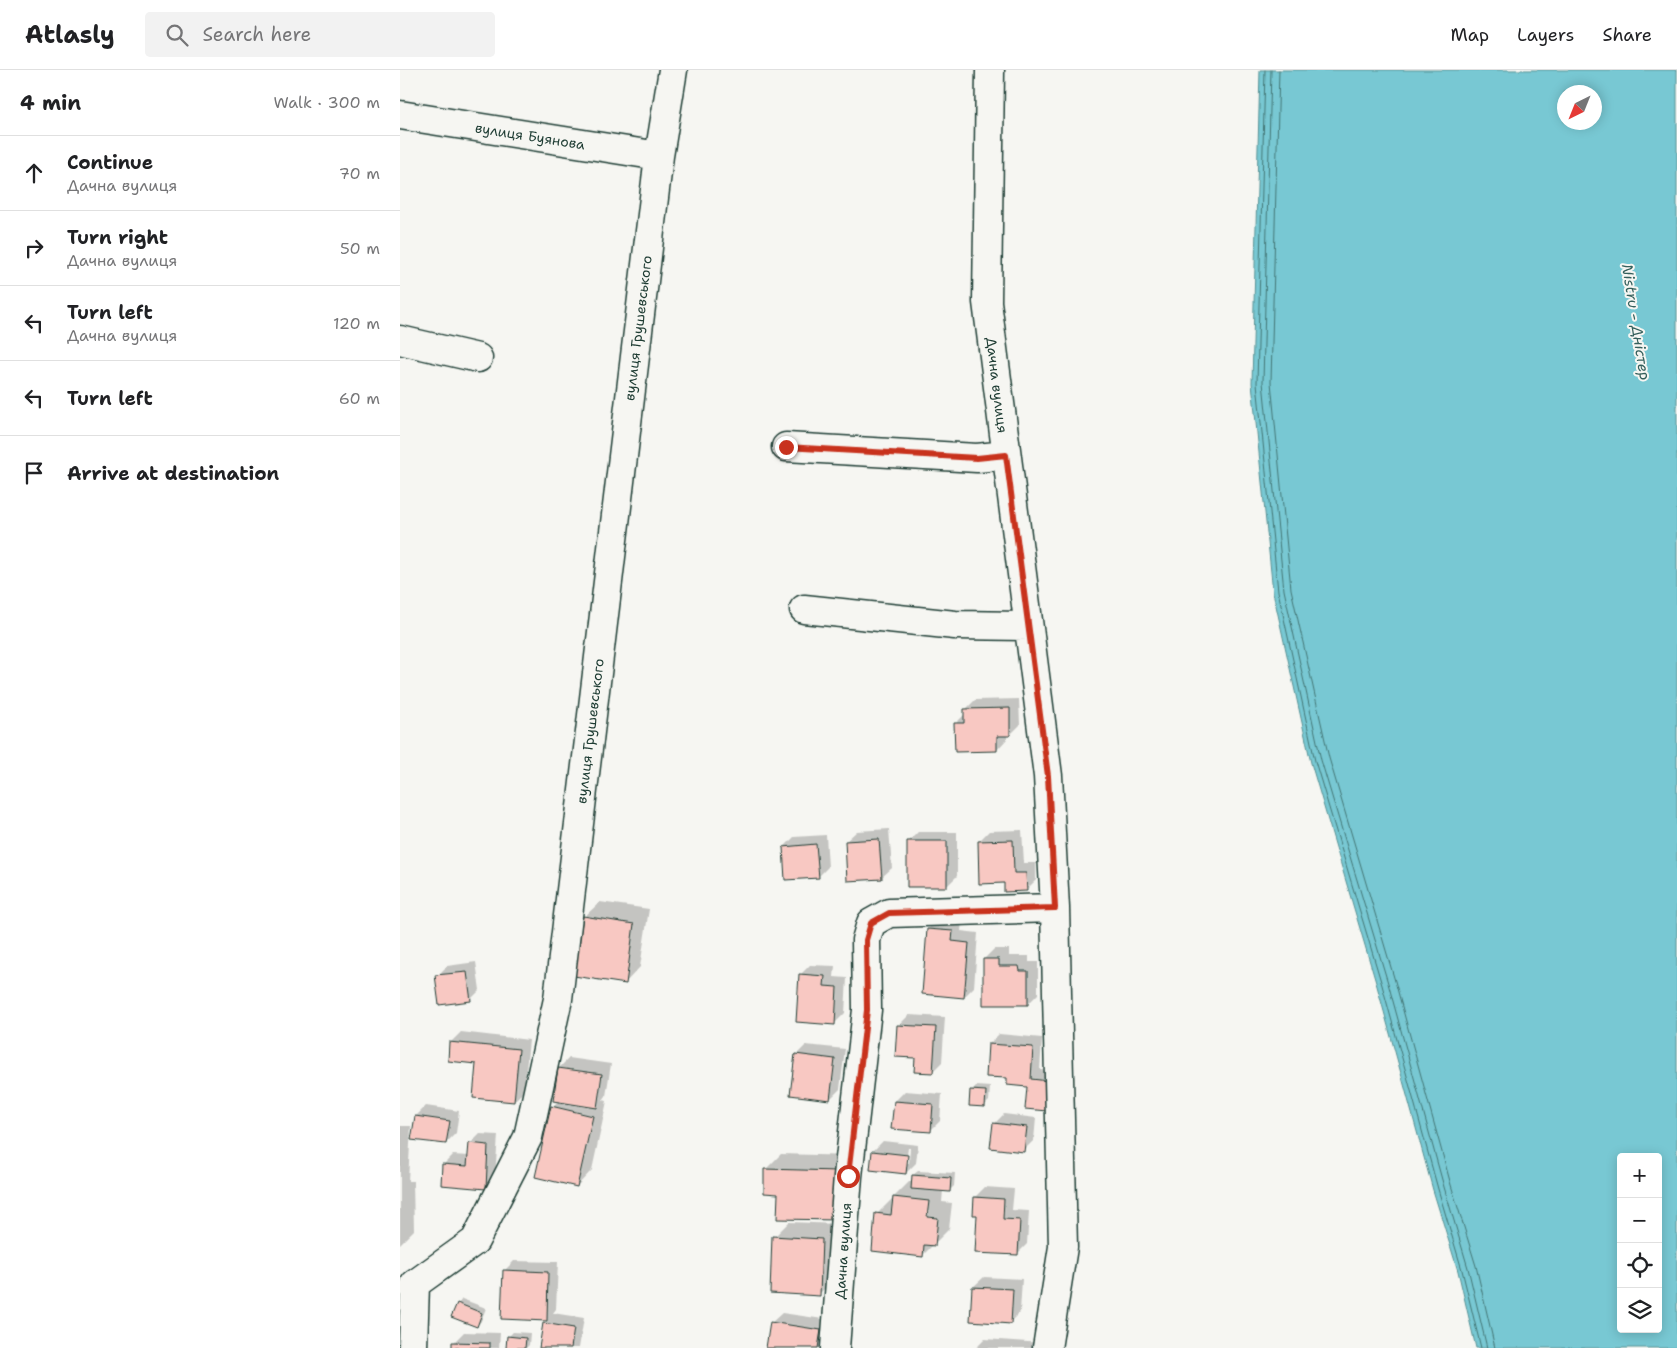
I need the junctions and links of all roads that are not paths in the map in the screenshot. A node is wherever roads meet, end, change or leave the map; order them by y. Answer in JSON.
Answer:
{"nodes":[{"id":1,"x":673,"y":70,"type":"edge"},
{"id":2,"x":990,"y":70,"type":"edge"},
{"id":3,"x":400,"y":115,"type":"edge"},
{"id":4,"x":659,"y":156,"type":"junction"},
{"id":5,"x":400,"y":340,"type":"edge"},
{"id":6,"x":478,"y":358,"type":"dead end"},
{"id":7,"x":786,"y":447,"type":"dead end"},
{"id":8,"x":1006,"y":455,"type":"junction"},
{"id":9,"x":804,"y":609,"type":"dead end"},
{"id":10,"x":1028,"y":626,"type":"junction"},
{"id":11,"x":1055,"y":908,"type":"junction"},
{"id":12,"x":408,"y":1283,"type":"edge"},
{"id":13,"x":413,"y":1348,"type":"edge"},
{"id":14,"x":836,"y":1348,"type":"edge"},
{"id":15,"x":1047,"y":1348,"type":"edge"}],
"edges":[{"from":1,"to":4,"type":"street","name":"вулиця Грушевського"},
{"from":2,"to":8,"type":"street","name":"Дачна вулиця"},
{"from":3,"to":4,"type":"street","name":"вулиця Буянова"},
{"from":4,"to":12,"type":"street","name":"вулиця Грушевського"},
{"from":5,"to":6,"type":"street"},
{"from":7,"to":8,"type":"street"},
{"from":8,"to":10,"type":"street","name":"Дачна вулиця"},
{"from":9,"to":10,"type":"street"},
{"from":10,"to":11,"type":"street","name":"Дачна вулиця"},
{"from":11,"to":14,"type":"street","name":"Дачна вулиця"},
{"from":11,"to":15,"type":"street","name":"Дачна вулиця"},
{"from":12,"to":13,"type":"street","name":"вулиця Грушевського"}]}
